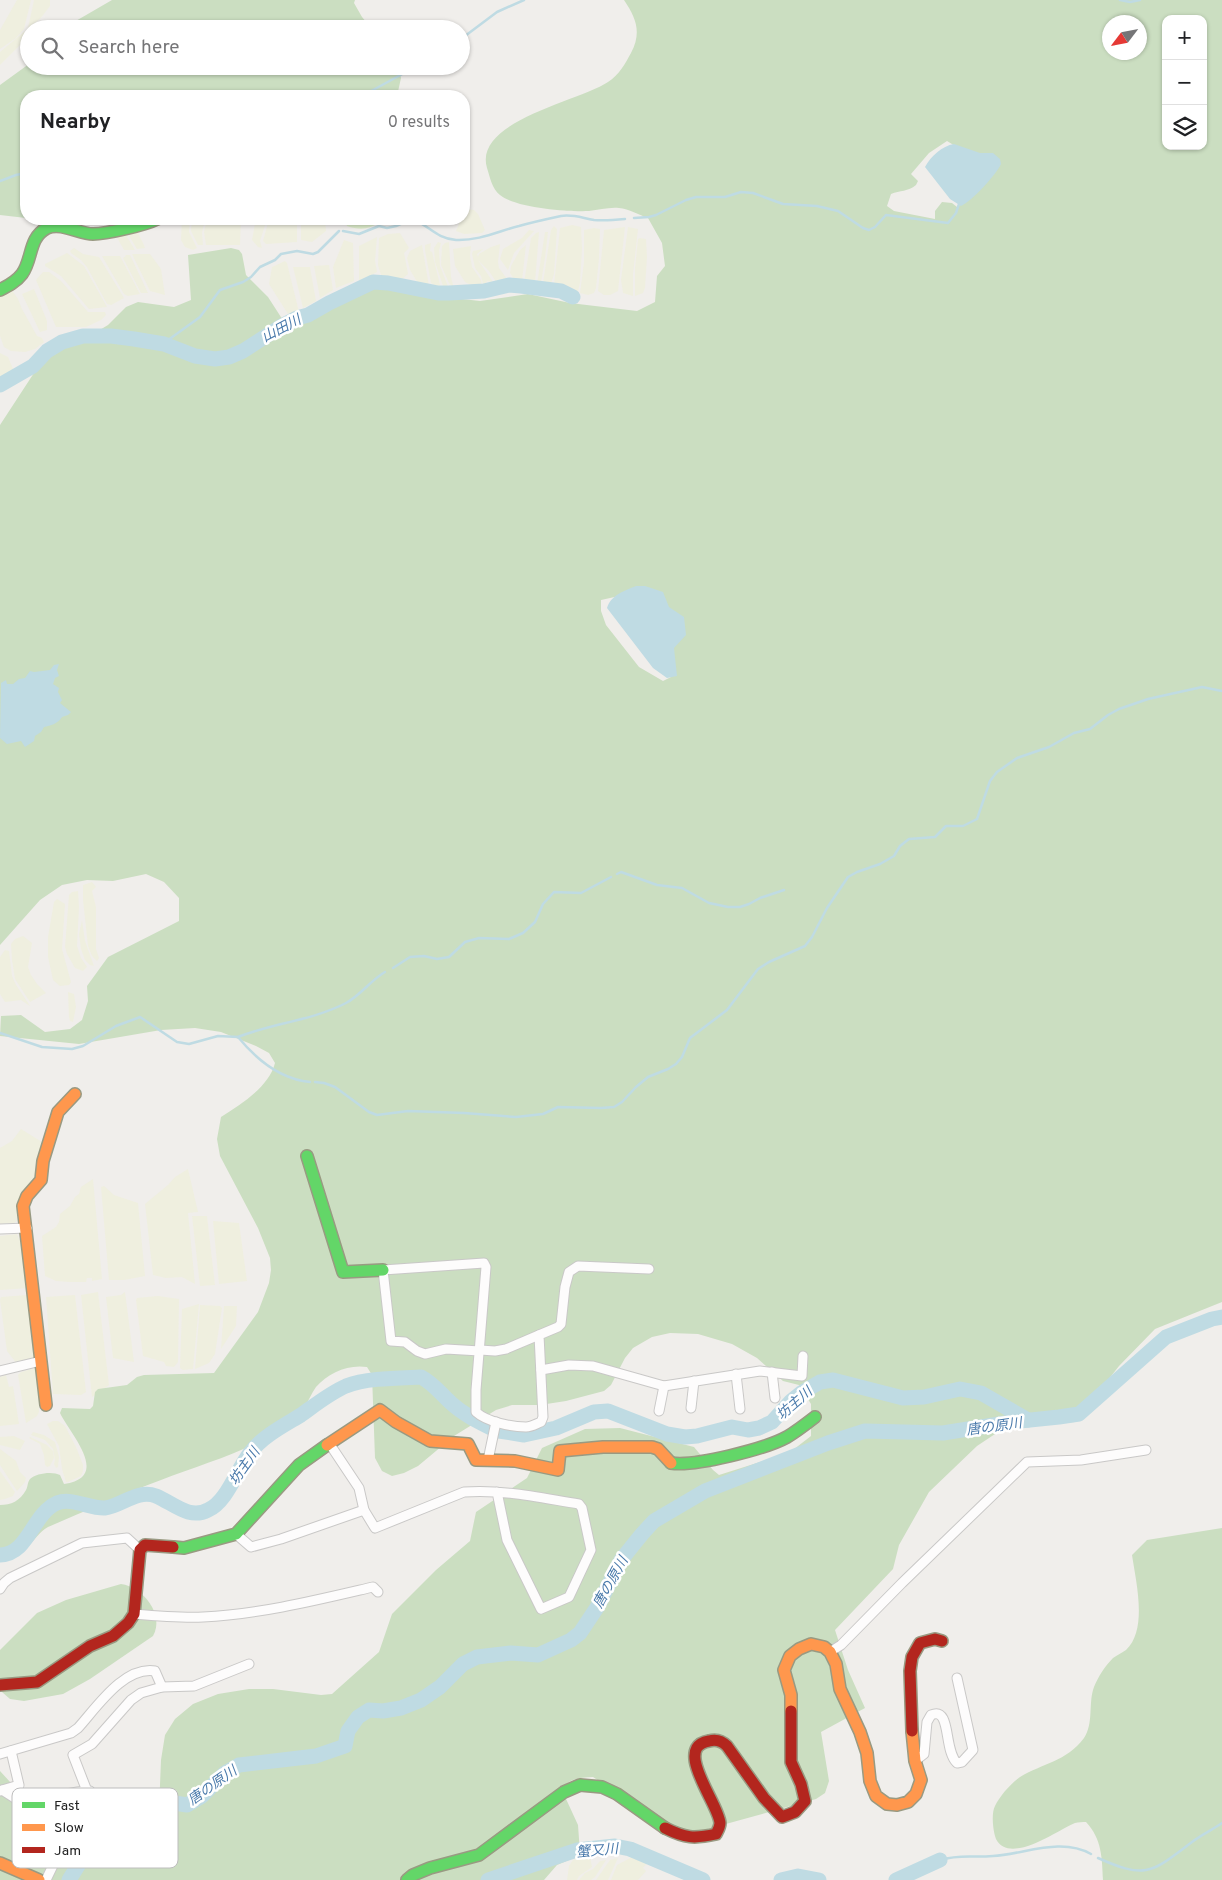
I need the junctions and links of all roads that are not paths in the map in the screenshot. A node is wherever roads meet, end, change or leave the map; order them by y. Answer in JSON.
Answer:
{"nodes":[{"id":1,"x":142,"y":225,"type":"edge"},
{"id":2,"x":0,"y":290,"type":"edge"},
{"id":3,"x":75,"y":1094,"type":"dead end"},
{"id":4,"x":307,"y":1156,"type":"dead end"},
{"id":5,"x":27,"y":1228,"type":"junction"},
{"id":6,"x":0,"y":1229,"type":"edge"},
{"id":7,"x":649,"y":1269,"type":"dead end"},
{"id":8,"x":383,"y":1270,"type":"junction"},
{"id":9,"x":539,"y":1335,"type":"junction"},
{"id":10,"x":480,"y":1350,"type":"junction"},
{"id":11,"x":803,"y":1356,"type":"dead end"},
{"id":12,"x":41,"y":1360,"type":"junction"},
{"id":13,"x":541,"y":1370,"type":"junction"},
{"id":14,"x":0,"y":1371,"type":"edge"},
{"id":15,"x":772,"y":1372,"type":"junction"},
{"id":16,"x":736,"y":1374,"type":"junction"},
{"id":17,"x":694,"y":1381,"type":"junction"},
{"id":18,"x":664,"y":1386,"type":"junction"},
{"id":19,"x":774,"y":1398,"type":"dead end"},
{"id":20,"x":46,"y":1405,"type":"dead end"},
{"id":21,"x":691,"y":1408,"type":"dead end"},
{"id":22,"x":740,"y":1409,"type":"dead end"},
{"id":23,"x":659,"y":1411,"type":"dead end"},
{"id":24,"x":815,"y":1416,"type":"dead end"},
{"id":25,"x":496,"y":1422,"type":"junction"},
{"id":26,"x":329,"y":1443,"type":"junction"},
{"id":27,"x":1146,"y":1450,"type":"dead end"},
{"id":28,"x":488,"y":1460,"type":"junction"},
{"id":29,"x":497,"y":1492,"type":"junction"},
{"id":30,"x":364,"y":1510,"type":"junction"},
{"id":31,"x":236,"y":1534,"type":"junction"},
{"id":32,"x":140,"y":1550,"type":"junction"},
{"id":33,"x":0,"y":1589,"type":"edge"},
{"id":34,"x":378,"y":1592,"type":"dead end"},
{"id":35,"x":134,"y":1614,"type":"junction"},
{"id":36,"x":942,"y":1641,"type":"dead end"},
{"id":37,"x":830,"y":1652,"type":"junction"},
{"id":38,"x":249,"y":1664,"type":"dead end"},
{"id":39,"x":957,"y":1678,"type":"dead end"},
{"id":40,"x":0,"y":1685,"type":"edge"},
{"id":41,"x":162,"y":1687,"type":"junction"},
{"id":42,"x":11,"y":1751,"type":"junction"},
{"id":43,"x":0,"y":1754,"type":"edge"},
{"id":44,"x":915,"y":1761,"type":"junction"},
{"id":45,"x":86,"y":1788,"type":"edge"},
{"id":46,"x":1,"y":1790,"type":"edge"},
{"id":47,"x":12,"y":1797,"type":"edge"},
{"id":48,"x":0,"y":1863,"type":"edge"},
{"id":49,"x":52,"y":1868,"type":"edge"},
{"id":50,"x":39,"y":1880,"type":"edge"},
{"id":51,"x":46,"y":1880,"type":"edge"},
{"id":52,"x":406,"y":1880,"type":"edge"}],
"edges":[{"from":1,"to":2,"type":"street"},
{"from":3,"to":5,"type":"street"},
{"from":4,"to":8,"type":"street"},
{"from":5,"to":6,"type":"street"},
{"from":5,"to":12,"type":"street"},
{"from":7,"to":9,"type":"street"},
{"from":8,"to":10,"type":"street"},
{"from":8,"to":10,"type":"street"},
{"from":9,"to":10,"type":"street"},
{"from":9,"to":13,"type":"street"},
{"from":10,"to":25,"type":"street"},
{"from":11,"to":15,"type":"street"},
{"from":12,"to":14,"type":"street"},
{"from":12,"to":20,"type":"street"},
{"from":13,"to":18,"type":"street"},
{"from":13,"to":25,"type":"street"},
{"from":15,"to":16,"type":"street"},
{"from":15,"to":19,"type":"street"},
{"from":16,"to":17,"type":"street"},
{"from":16,"to":22,"type":"street"},
{"from":17,"to":18,"type":"street"},
{"from":17,"to":21,"type":"street"},
{"from":18,"to":23,"type":"street"},
{"from":24,"to":28,"type":"street"},
{"from":25,"to":28,"type":"street"},
{"from":26,"to":28,"type":"street"},
{"from":26,"to":30,"type":"street"},
{"from":26,"to":31,"type":"street"},
{"from":27,"to":37,"type":"street"},
{"from":29,"to":29,"type":"street"},
{"from":29,"to":30,"type":"street"},
{"from":30,"to":31,"type":"street"},
{"from":31,"to":32,"type":"street"},
{"from":32,"to":33,"type":"street"},
{"from":32,"to":35,"type":"street"},
{"from":34,"to":35,"type":"street"},
{"from":35,"to":40,"type":"street"},
{"from":36,"to":44,"type":"street"},
{"from":37,"to":44,"type":"street"},
{"from":37,"to":52,"type":"street"},
{"from":38,"to":41,"type":"street"},
{"from":39,"to":44,"type":"street"},
{"from":41,"to":42,"type":"street"},
{"from":41,"to":45,"type":"street"},
{"from":42,"to":43,"type":"street"},
{"from":42,"to":46,"type":"street"},
{"from":46,"to":47,"type":"street"},
{"from":48,"to":50,"type":"street"},
{"from":49,"to":51,"type":"street"}]}
